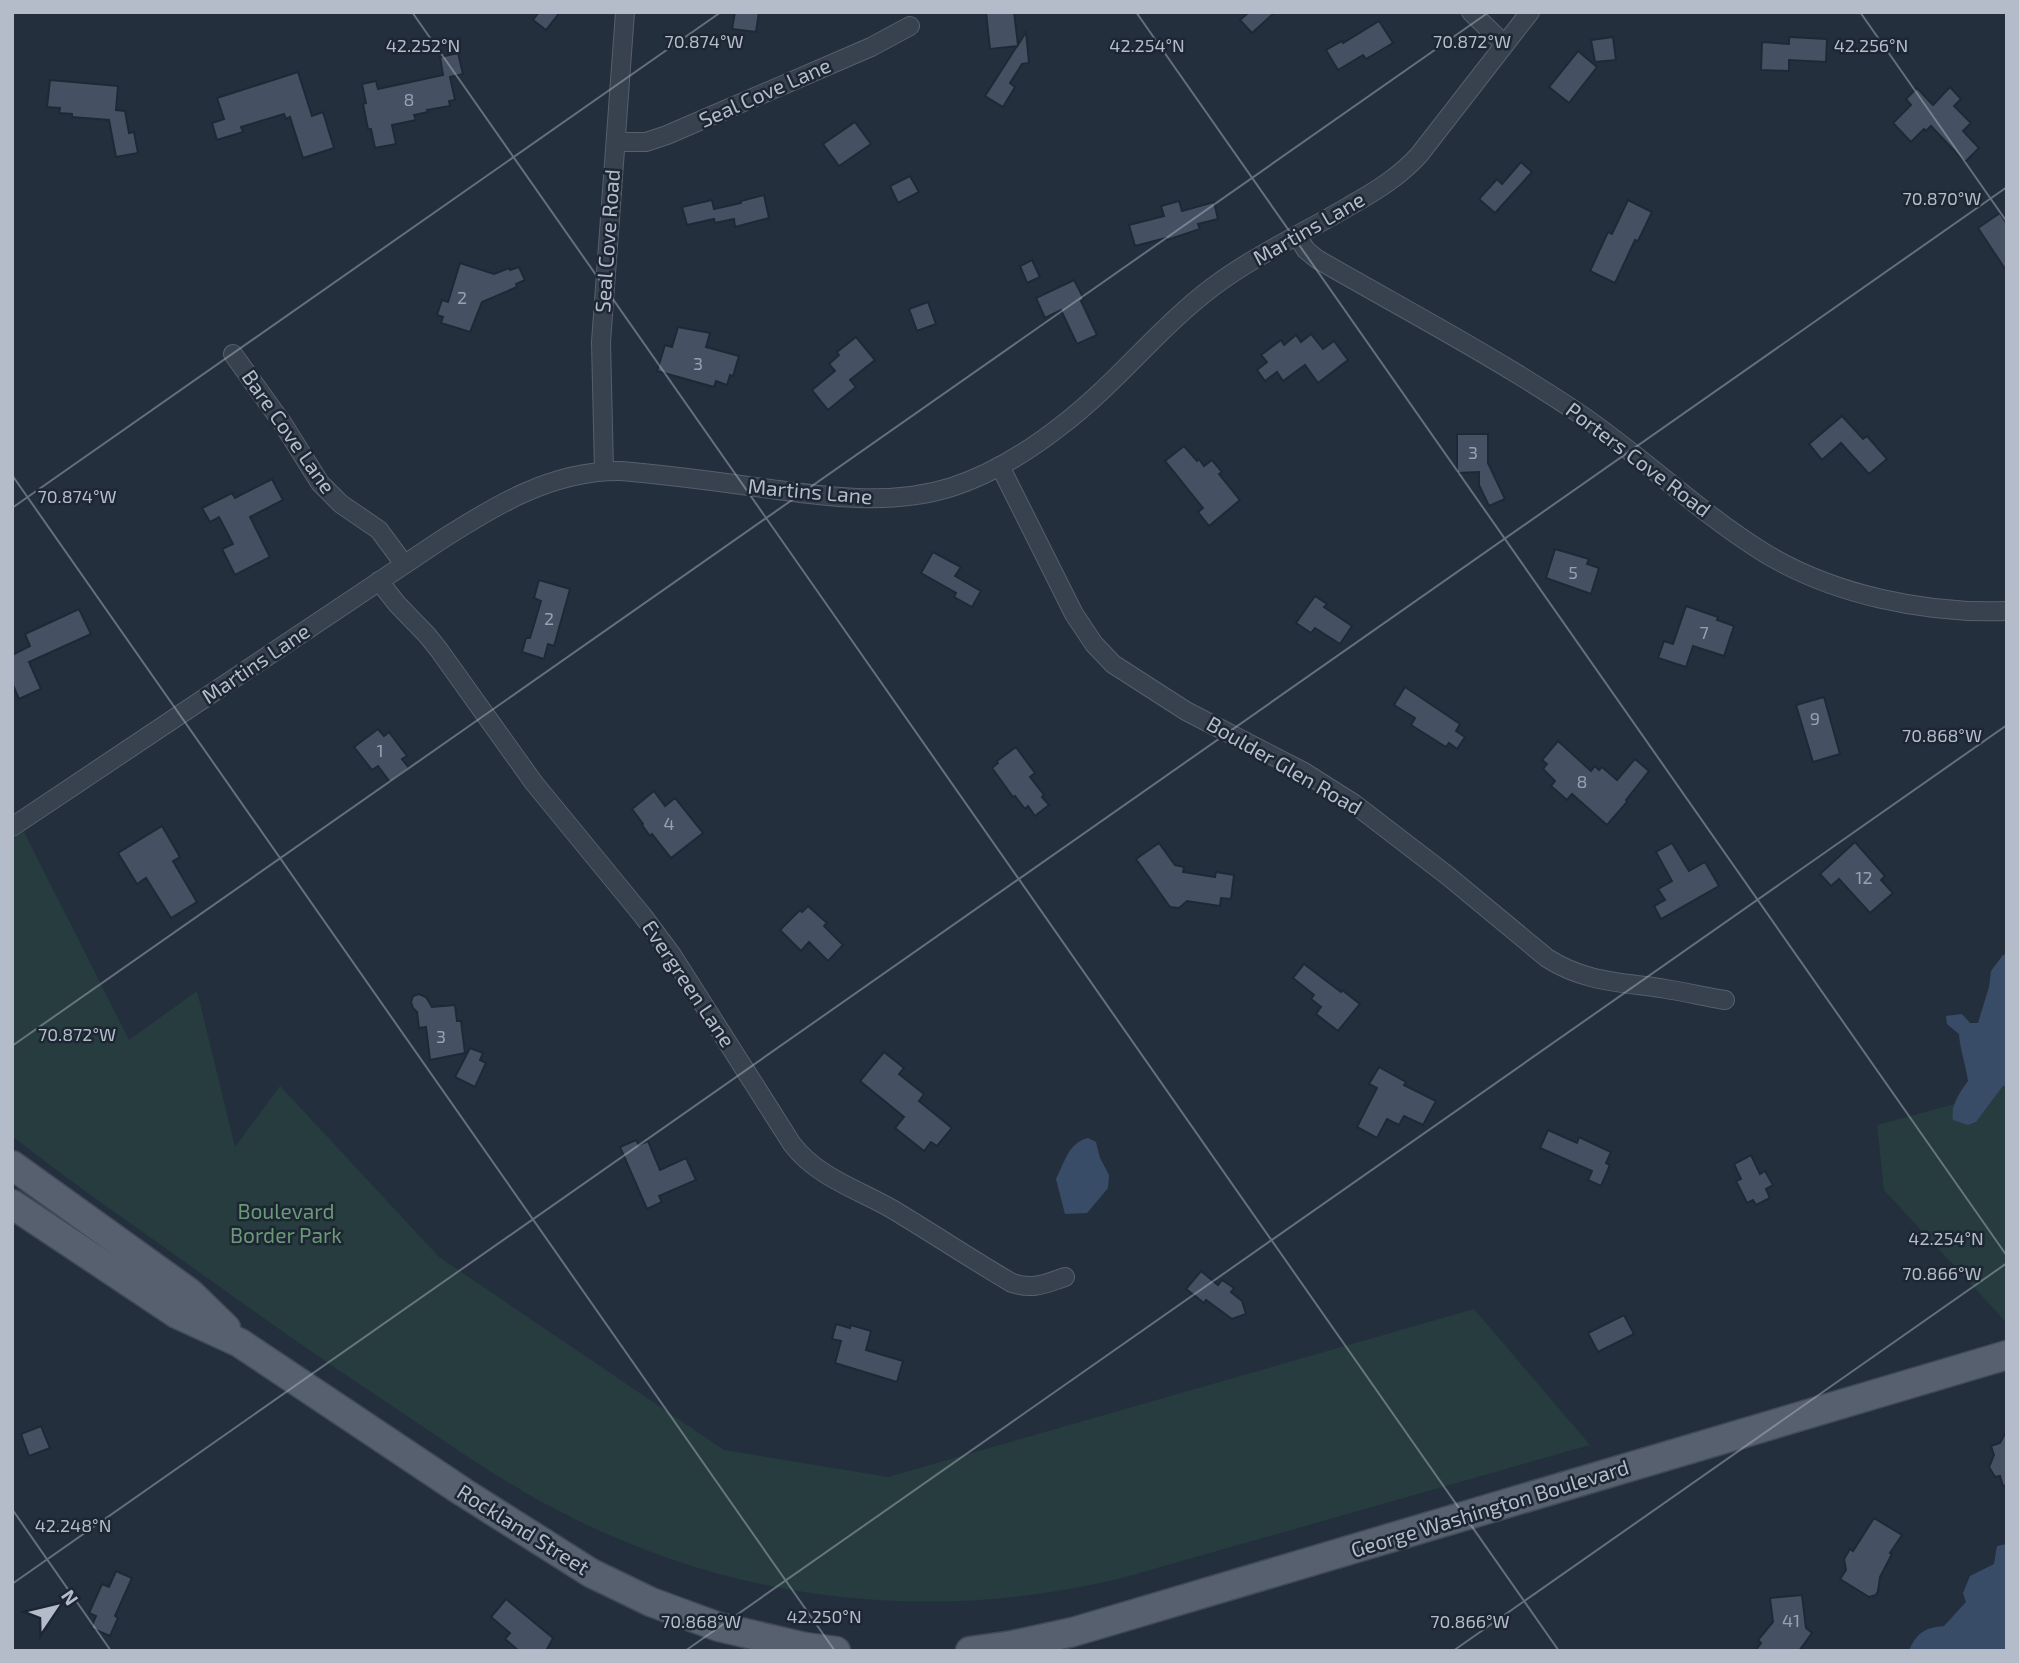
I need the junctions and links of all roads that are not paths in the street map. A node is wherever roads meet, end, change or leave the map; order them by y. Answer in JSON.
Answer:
{"nodes":[{"id":1,"x":625,"y":12,"type":"edge"},
{"id":2,"x":1471,"y":12,"type":"edge"},
{"id":3,"x":1530,"y":12,"type":"edge"},
{"id":4,"x":910,"y":26,"type":"dead end"},
{"id":5,"x":1504,"y":44,"type":"junction"},
{"id":6,"x":616,"y":142,"type":"junction"},
{"id":7,"x":1297,"y":236,"type":"junction"},
{"id":8,"x":233,"y":354,"type":"dead end"},
{"id":9,"x":1000,"y":466,"type":"junction"},
{"id":10,"x":604,"y":470,"type":"junction"},
{"id":11,"x":404,"y":564,"type":"junction"},
{"id":12,"x":379,"y":581,"type":"junction"},
{"id":13,"x":2007,"y":611,"type":"edge"},
{"id":14,"x":12,"y":827,"type":"edge"},
{"id":15,"x":1725,"y":1000,"type":"dead end"},
{"id":16,"x":12,"y":1165,"type":"edge"},
{"id":17,"x":12,"y":1205,"type":"edge"},
{"id":18,"x":1065,"y":1277,"type":"dead end"},
{"id":19,"x":240,"y":1343,"type":"junction"},
{"id":20,"x":2007,"y":1355,"type":"edge"},
{"id":21,"x":807,"y":1649,"type":"edge"},
{"id":22,"x":836,"y":1651,"type":"edge"},
{"id":23,"x":970,"y":1651,"type":"edge"}],
"edges":[{"from":1,"to":6,"type":"street","name":"Seal Cove Road"},
{"from":2,"to":5,"type":"street"},
{"from":3,"to":5,"type":"street","name":"Martins Lane"},
{"from":4,"to":6,"type":"street","name":"Seal Cove Lane"},
{"from":5,"to":7,"type":"street","name":"Martins Lane"},
{"from":6,"to":10,"type":"street","name":"Seal Cove Road"},
{"from":7,"to":9,"type":"street","name":"Martins Lane"},
{"from":7,"to":13,"type":"street","name":"Porters Cove Road"},
{"from":8,"to":11,"type":"street","name":"Bare Cove Lane"},
{"from":9,"to":10,"type":"street","name":"Martins Lane"},
{"from":9,"to":15,"type":"street","name":"Boulder Glen Road"},
{"from":10,"to":11,"type":"street","name":"Martins Lane"},
{"from":11,"to":12,"type":"street","name":"Martins Lane"},
{"from":12,"to":14,"type":"street","name":"Martins Lane"},
{"from":12,"to":18,"type":"street","name":"Evergreen Lane"},
{"from":16,"to":19,"type":"main road","name":"Rockland Street"},
{"from":17,"to":19,"type":"main road","name":"Rockland Street"},
{"from":19,"to":21,"type":"main road","name":"Rockland Street"},
{"from":20,"to":23,"type":"main road","name":"George Washington Boulevard"},
{"from":21,"to":22,"type":"main road","name":"Rockland Street"}]}
